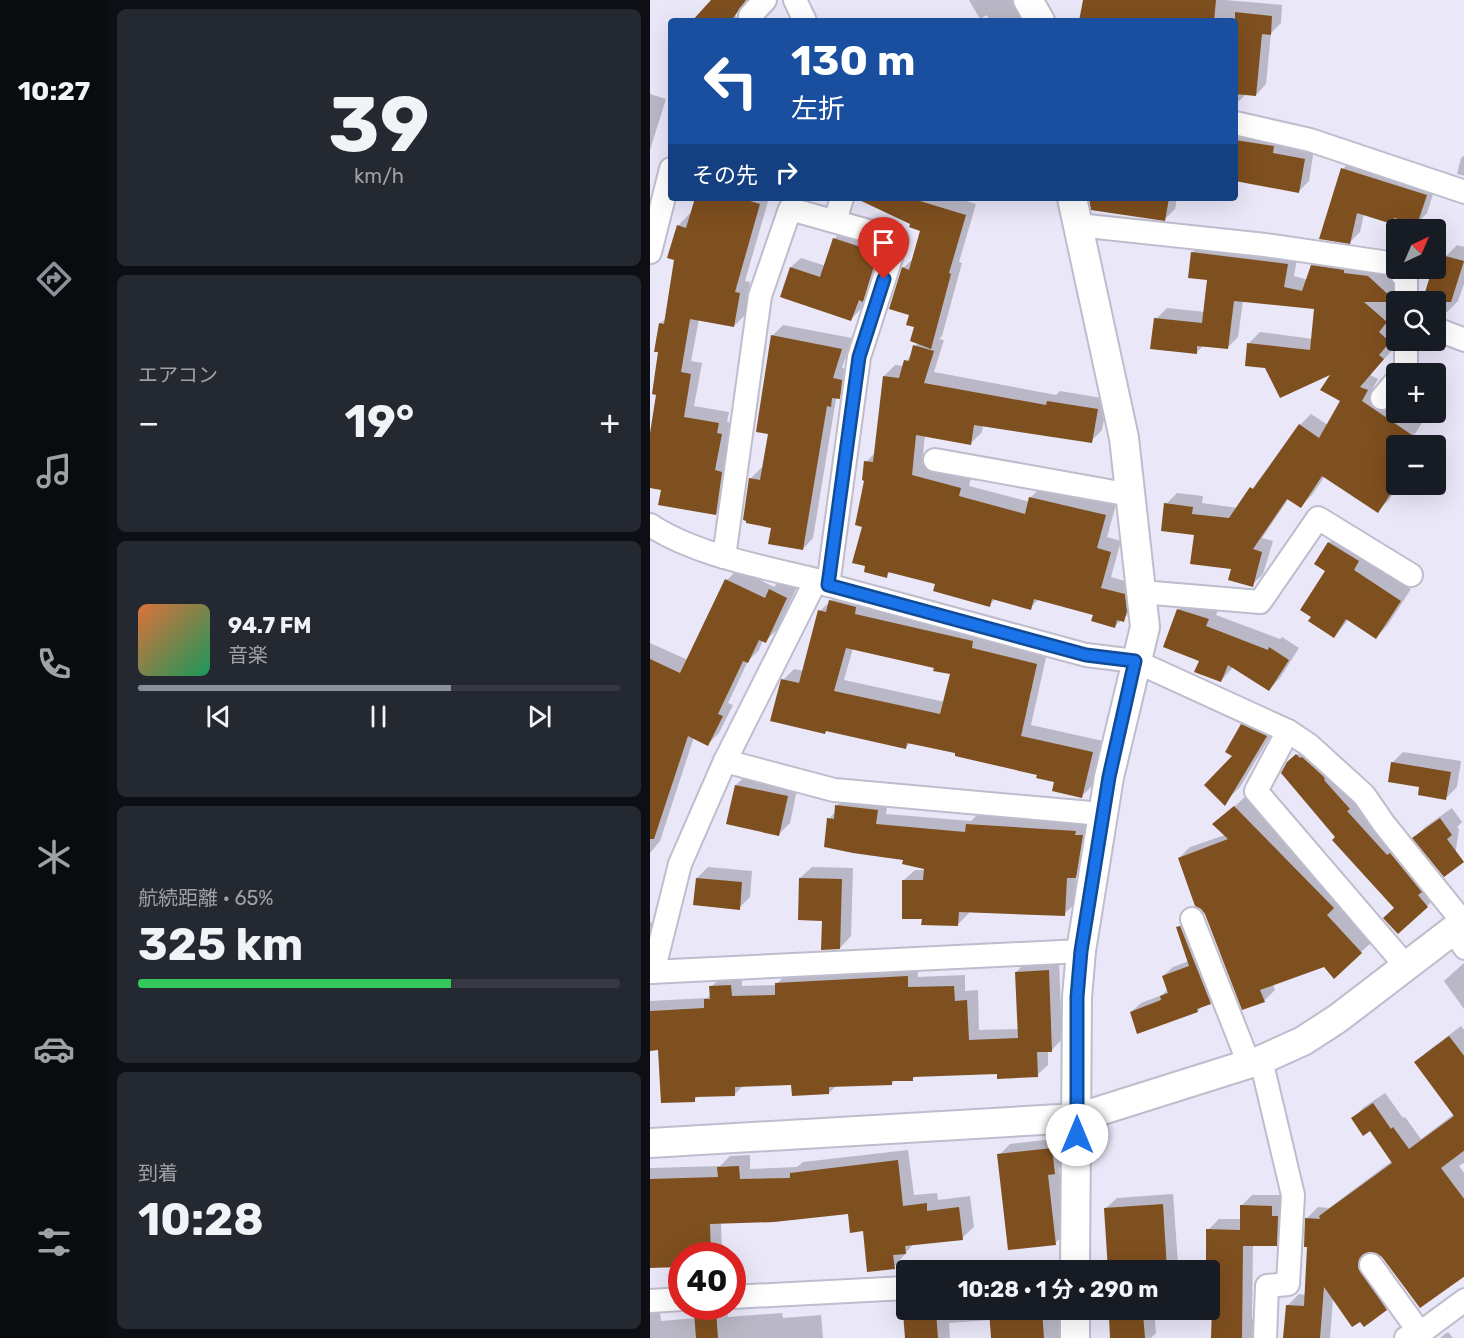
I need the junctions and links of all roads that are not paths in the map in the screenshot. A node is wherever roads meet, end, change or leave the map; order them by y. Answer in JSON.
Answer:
{"nodes":[{"id":1,"x":796,"y":0,"type":"edge"},
{"id":2,"x":1028,"y":0,"type":"edge"},
{"id":3,"x":804,"y":18,"type":"edge"},
{"id":4,"x":1038,"y":18,"type":"edge"},
{"id":5,"x":1238,"y":124,"type":"edge"},
{"id":6,"x":668,"y":181,"type":"edge"},
{"id":7,"x":1464,"y":192,"type":"edge"},
{"id":8,"x":841,"y":201,"type":"edge"},
{"id":9,"x":1075,"y":212,"type":"edge"},
{"id":10,"x":835,"y":221,"type":"junction"},
{"id":11,"x":650,"y":252,"type":"edge"},
{"id":12,"x":1386,"y":263,"type":"edge"},
{"id":13,"x":1446,"y":333,"type":"edge"},
{"id":14,"x":1464,"y":340,"type":"edge"},
{"id":15,"x":1386,"y":393,"type":"edge"},
{"id":16,"x":1382,"y":398,"type":"dead end"},
{"id":17,"x":935,"y":460,"type":"dead end"},
{"id":18,"x":1131,"y":495,"type":"junction"},
{"id":19,"x":650,"y":525,"type":"edge"},
{"id":20,"x":724,"y":557,"type":"junction"},
{"id":21,"x":1411,"y":575,"type":"dead end"},
{"id":22,"x":822,"y":583,"type":"junction"},
{"id":23,"x":1141,"y":592,"type":"junction"},
{"id":24,"x":1135,"y":661,"type":"junction"},
{"id":25,"x":1288,"y":730,"type":"junction"},
{"id":26,"x":725,"y":761,"type":"junction"},
{"id":27,"x":1102,"y":814,"type":"junction"},
{"id":28,"x":1192,"y":919,"type":"dead end"},
{"id":29,"x":1461,"y":931,"type":"edge"},
{"id":30,"x":1081,"y":951,"type":"junction"},
{"id":31,"x":1406,"y":966,"type":"junction"},
{"id":32,"x":652,"y":972,"type":"edge"},
{"id":33,"x":1255,"y":1062,"type":"junction"},
{"id":34,"x":1077,"y":1118,"type":"junction"},
{"id":35,"x":650,"y":1143,"type":"edge"},
{"id":36,"x":1075,"y":1260,"type":"edge"},
{"id":37,"x":1371,"y":1265,"type":"dead end"},
{"id":38,"x":896,"y":1289,"type":"edge"},
{"id":39,"x":746,"y":1296,"type":"edge"},
{"id":40,"x":668,"y":1300,"type":"edge"},
{"id":41,"x":1464,"y":1300,"type":"edge"},
{"id":42,"x":650,"y":1301,"type":"edge"},
{"id":43,"x":1075,"y":1320,"type":"edge"},
{"id":44,"x":1413,"y":1335,"type":"edge"},
{"id":45,"x":1075,"y":1338,"type":"edge"},
{"id":46,"x":1265,"y":1338,"type":"edge"}],
"edges":[{"from":1,"to":3,"type":"street"},
{"from":2,"to":4,"type":"street"},
{"from":5,"to":7,"type":"street"},
{"from":6,"to":11,"type":"street"},
{"from":8,"to":10,"type":"street"},
{"from":9,"to":12,"type":"street"},
{"from":9,"to":18,"type":"street"},
{"from":10,"to":20,"type":"street"},
{"from":10,"to":22,"type":"street"},
{"from":13,"to":14,"type":"street"},
{"from":15,"to":16,"type":"street"},
{"from":17,"to":18,"type":"street"},
{"from":18,"to":23,"type":"street"},
{"from":19,"to":20,"type":"street"},
{"from":20,"to":22,"type":"street"},
{"from":21,"to":23,"type":"street"},
{"from":22,"to":24,"type":"street"},
{"from":22,"to":26,"type":"street"},
{"from":23,"to":24,"type":"street"},
{"from":24,"to":25,"type":"street"},
{"from":24,"to":27,"type":"street"},
{"from":25,"to":29,"type":"street"},
{"from":25,"to":31,"type":"street"},
{"from":26,"to":27,"type":"street"},
{"from":26,"to":32,"type":"street"},
{"from":27,"to":30,"type":"street"},
{"from":28,"to":33,"type":"street"},
{"from":29,"to":31,"type":"street"},
{"from":30,"to":32,"type":"street"},
{"from":30,"to":34,"type":"street"},
{"from":31,"to":33,"type":"street"},
{"from":33,"to":34,"type":"street"},
{"from":33,"to":46,"type":"street"},
{"from":34,"to":35,"type":"street"},
{"from":34,"to":36,"type":"street"},
{"from":37,"to":44,"type":"street"},
{"from":38,"to":39,"type":"street"},
{"from":40,"to":42,"type":"street"},
{"from":41,"to":44,"type":"street"},
{"from":43,"to":45,"type":"street"}]}
